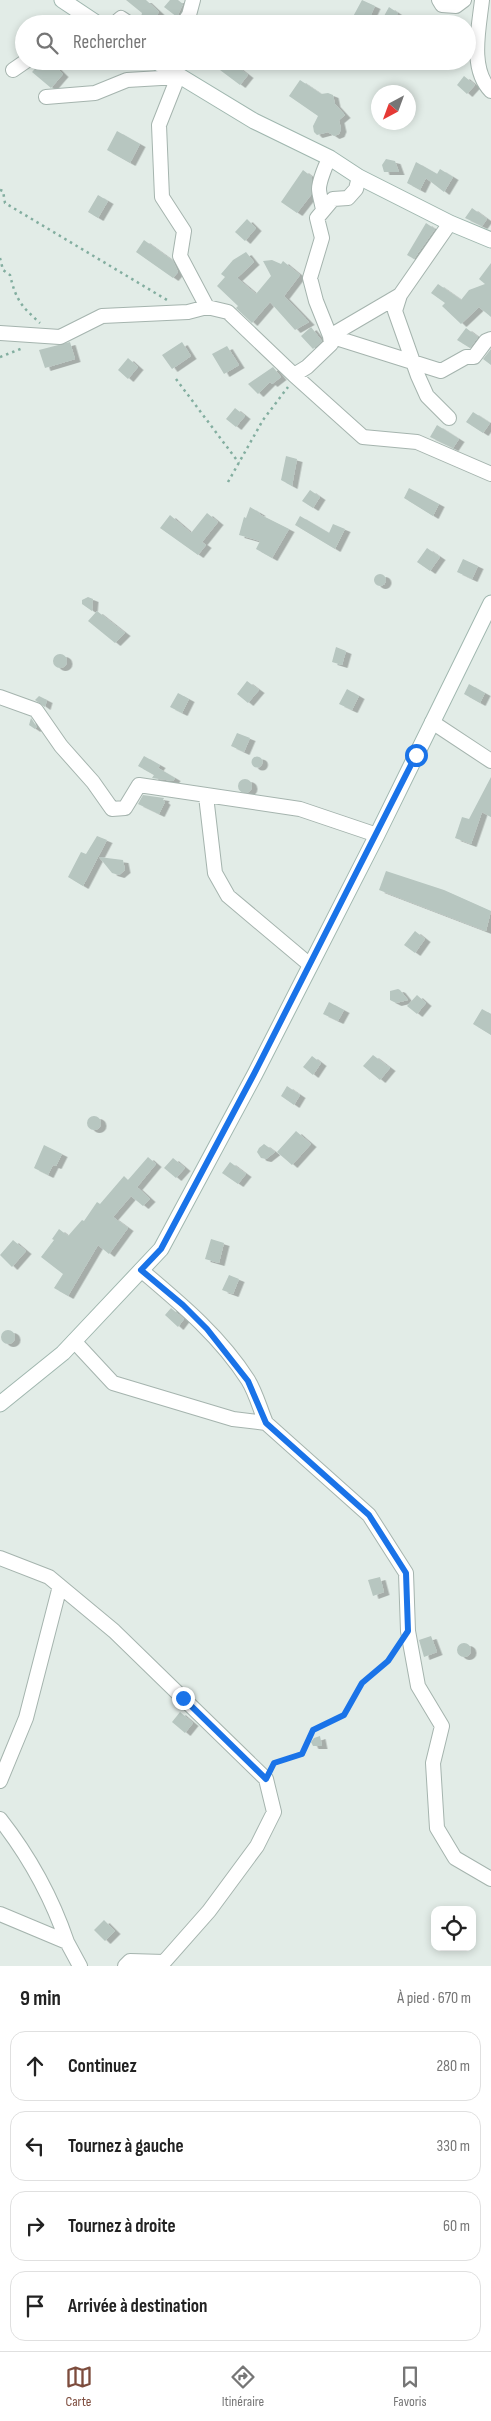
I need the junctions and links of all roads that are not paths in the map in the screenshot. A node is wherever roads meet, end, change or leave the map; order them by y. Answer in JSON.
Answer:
{"nodes":[{"id":1,"x":62,"y":0,"type":"edge"},
{"id":2,"x":193,"y":0,"type":"edge"},
{"id":3,"x":439,"y":0,"type":"edge"},
{"id":4,"x":464,"y":0,"type":"edge"},
{"id":5,"x":482,"y":0,"type":"edge"},
{"id":6,"x":77,"y":15,"type":"edge"},
{"id":7,"x":189,"y":15,"type":"edge"},
{"id":8,"x":168,"y":70,"type":"edge"},
{"id":9,"x":178,"y":77,"type":"junction"},
{"id":10,"x":491,"y":91,"type":"edge"},
{"id":11,"x":46,"y":98,"type":"dead end"},
{"id":12,"x":330,"y":158,"type":"junction"},
{"id":13,"x":360,"y":176,"type":"junction"},
{"id":14,"x":323,"y":210,"type":"junction"},
{"id":15,"x":450,"y":223,"type":"junction"},
{"id":16,"x":491,"y":240,"type":"edge"},
{"id":17,"x":400,"y":295,"type":"junction"},
{"id":18,"x":207,"y":307,"type":"junction"},
{"id":19,"x":0,"y":333,"type":"edge"},
{"id":20,"x":330,"y":336,"type":"junction"},
{"id":21,"x":491,"y":339,"type":"edge"},
{"id":22,"x":414,"y":364,"type":"junction"},
{"id":23,"x":296,"y":375,"type":"junction"},
{"id":24,"x":449,"y":418,"type":"dead end"},
{"id":25,"x":491,"y":474,"type":"edge"},
{"id":26,"x":491,"y":603,"type":"edge"},
{"id":27,"x":0,"y":697,"type":"edge"},
{"id":28,"x":432,"y":722,"type":"junction"},
{"id":29,"x":491,"y":761,"type":"edge"},
{"id":30,"x":206,"y":796,"type":"junction"},
{"id":31,"x":377,"y":836,"type":"junction"},
{"id":32,"x":310,"y":965,"type":"junction"},
{"id":33,"x":141,"y":1270,"type":"junction"},
{"id":34,"x":74,"y":1341,"type":"junction"},
{"id":35,"x":0,"y":1404,"type":"edge"},
{"id":36,"x":266,"y":1423,"type":"junction"},
{"id":37,"x":0,"y":1558,"type":"edge"},
{"id":38,"x":60,"y":1586,"type":"junction"},
{"id":39,"x":0,"y":1781,"type":"edge"},
{"id":40,"x":0,"y":1819,"type":"edge"},
{"id":41,"x":491,"y":1878,"type":"edge"},
{"id":42,"x":0,"y":1914,"type":"edge"},
{"id":43,"x":67,"y":1942,"type":"junction"},
{"id":44,"x":80,"y":1966,"type":"edge"},
{"id":45,"x":125,"y":1966,"type":"edge"}],
"edges":[{"from":1,"to":6,"type":"main road"},
{"from":2,"to":7,"type":"street"},
{"from":3,"to":4,"type":"street"},
{"from":5,"to":10,"type":"street"},
{"from":8,"to":9,"type":"main road"},
{"from":9,"to":11,"type":"street"},
{"from":9,"to":12,"type":"main road"},
{"from":9,"to":18,"type":"street"},
{"from":12,"to":13,"type":"main road"},
{"from":12,"to":14,"type":"street"},
{"from":13,"to":14,"type":"street"},
{"from":13,"to":15,"type":"main road"},
{"from":14,"to":20,"type":"street"},
{"from":15,"to":16,"type":"main road"},
{"from":15,"to":17,"type":"street"},
{"from":17,"to":20,"type":"street"},
{"from":17,"to":22,"type":"street"},
{"from":18,"to":19,"type":"street"},
{"from":18,"to":23,"type":"street"},
{"from":20,"to":22,"type":"street"},
{"from":20,"to":23,"type":"street"},
{"from":21,"to":22,"type":"street"},
{"from":22,"to":24,"type":"street"},
{"from":23,"to":25,"type":"street"},
{"from":26,"to":28,"type":"main road"},
{"from":27,"to":30,"type":"street"},
{"from":28,"to":29,"type":"street"},
{"from":28,"to":31,"type":"main road"},
{"from":30,"to":31,"type":"street"},
{"from":30,"to":32,"type":"street"},
{"from":31,"to":32,"type":"main road"},
{"from":32,"to":33,"type":"main road"},
{"from":33,"to":34,"type":"main road"},
{"from":33,"to":36,"type":"street"},
{"from":34,"to":35,"type":"main road"},
{"from":34,"to":36,"type":"street"},
{"from":36,"to":41,"type":"street"},
{"from":37,"to":38,"type":"street"},
{"from":38,"to":39,"type":"street"},
{"from":38,"to":45,"type":"street"},
{"from":40,"to":43,"type":"street"},
{"from":42,"to":43,"type":"street"},
{"from":43,"to":44,"type":"street"}]}
